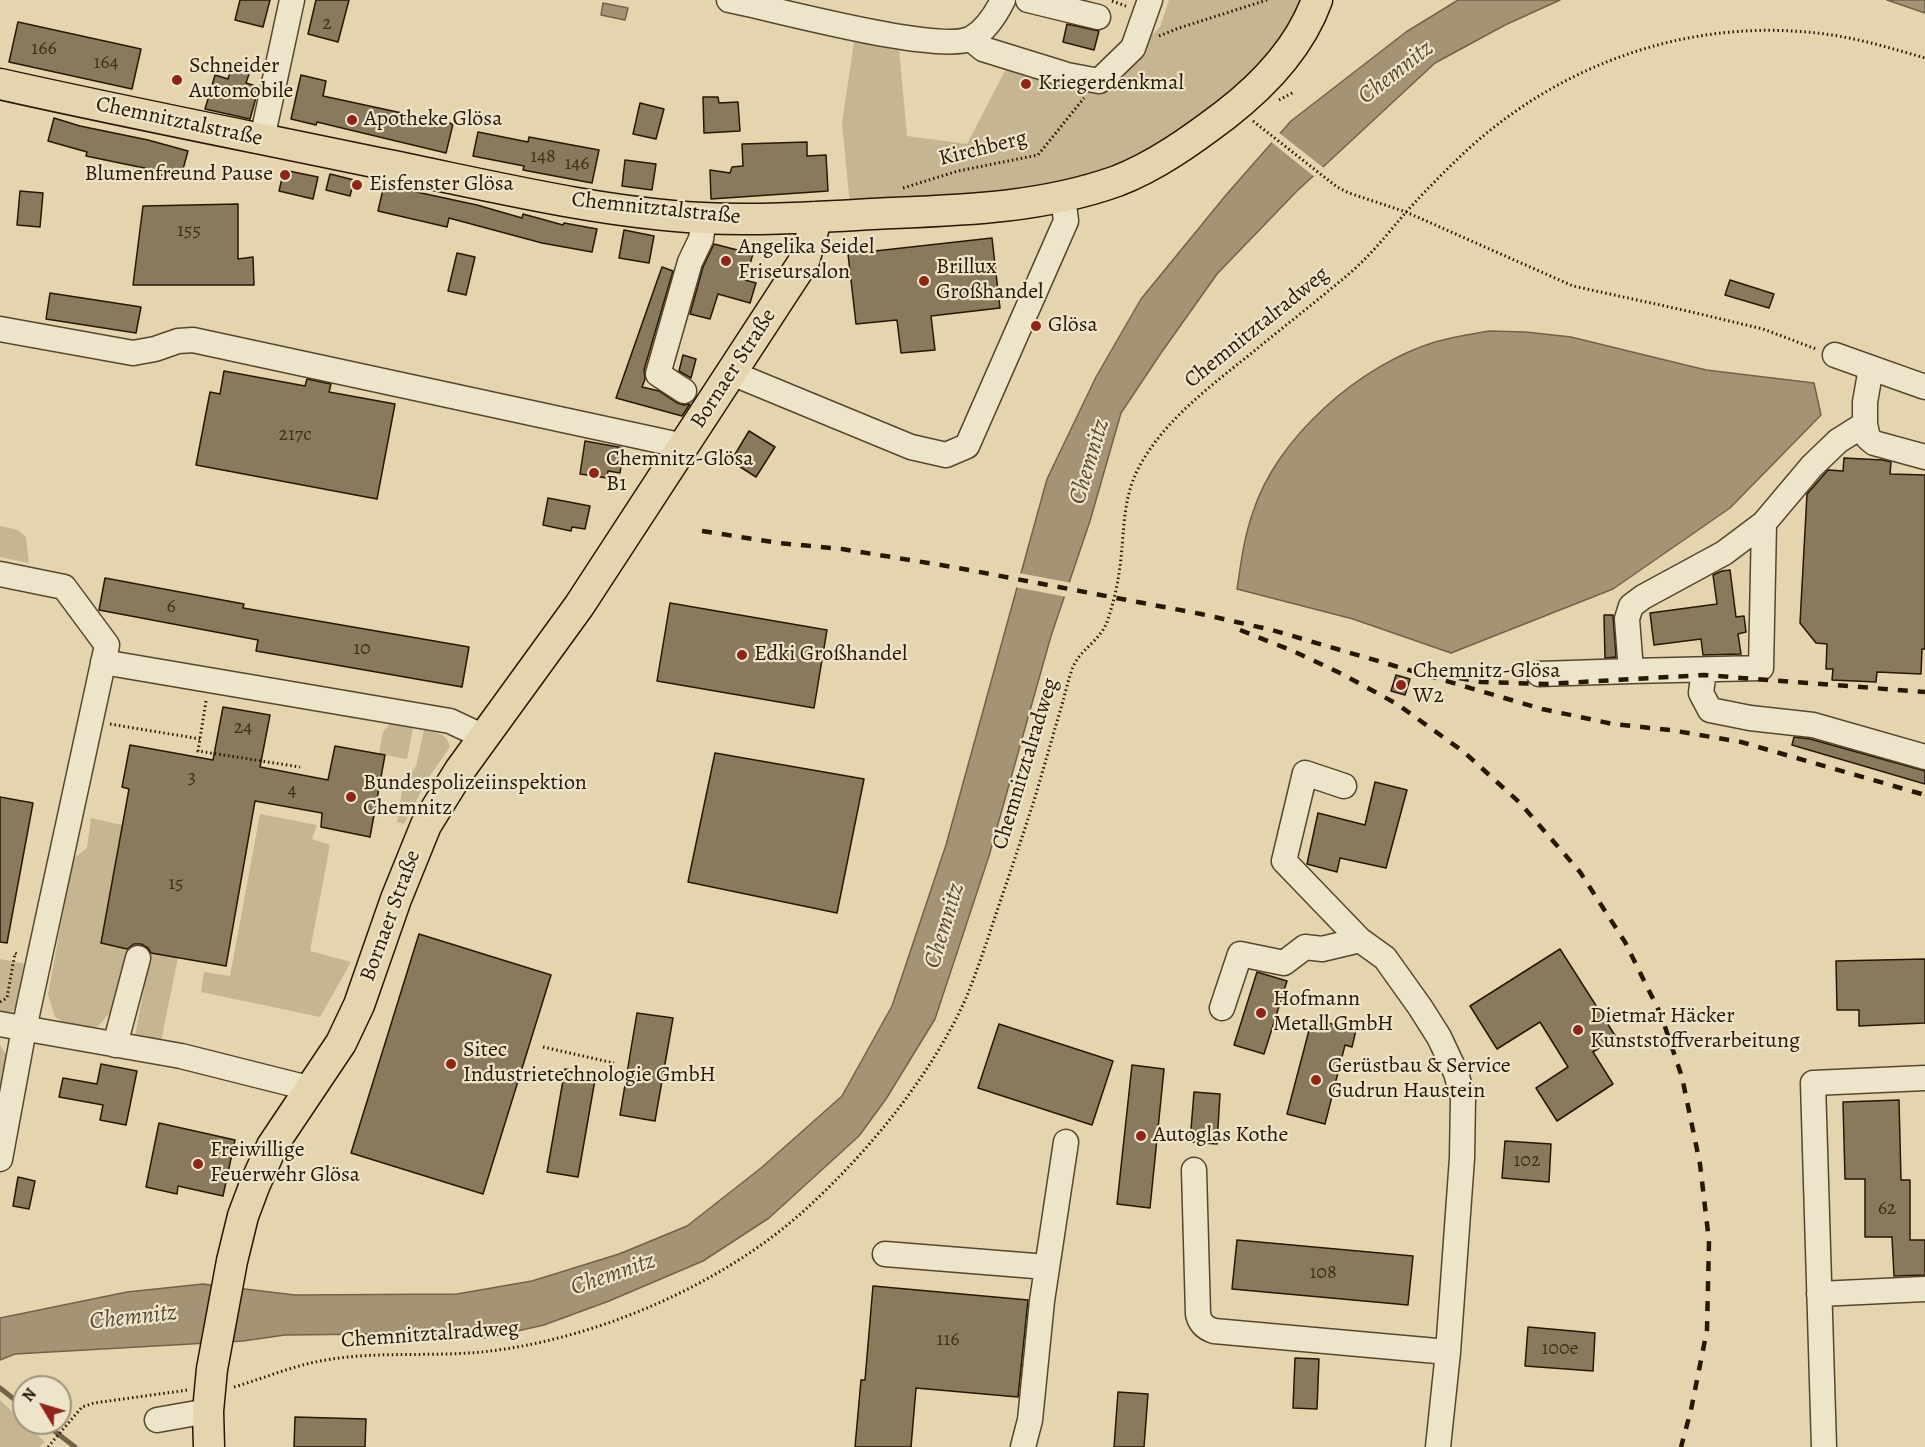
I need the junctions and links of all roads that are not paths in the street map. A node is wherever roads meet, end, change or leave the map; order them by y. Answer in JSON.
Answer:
{"nodes":[{"id":1,"x":292,"y":0,"type":"edge"},
{"id":2,"x":729,"y":0,"type":"edge"},
{"id":3,"x":1003,"y":0,"type":"edge"},
{"id":4,"x":1028,"y":0,"type":"edge"},
{"id":5,"x":1150,"y":0,"type":"edge"},
{"id":6,"x":1317,"y":0,"type":"edge"},
{"id":7,"x":1098,"y":17,"type":"dead end"},
{"id":8,"x":971,"y":39,"type":"junction"},
{"id":9,"x":0,"y":84,"type":"edge"},
{"id":10,"x":262,"y":139,"type":"junction"},
{"id":11,"x":1063,"y":196,"type":"junction"},
{"id":12,"x":817,"y":217,"type":"junction"},
{"id":13,"x":704,"y":218,"type":"junction"},
{"id":14,"x":0,"y":329,"type":"edge"},
{"id":15,"x":1835,"y":355,"type":"road end"},
{"id":16,"x":1871,"y":368,"type":"junction"},
{"id":17,"x":734,"y":371,"type":"junction"},
{"id":18,"x":1925,"y":387,"type":"edge"},
{"id":19,"x":684,"y":391,"type":"dead end"},
{"id":20,"x":1865,"y":424,"type":"junction"},
{"id":21,"x":684,"y":446,"type":"junction"},
{"id":22,"x":1925,"y":457,"type":"edge"},
{"id":23,"x":1764,"y":523,"type":"junction"},
{"id":24,"x":0,"y":574,"type":"edge"},
{"id":25,"x":103,"y":662,"type":"junction"},
{"id":26,"x":1704,"y":670,"type":"junction"},
{"id":27,"x":1631,"y":671,"type":"junction"},
{"id":28,"x":1539,"y":674,"type":"dead end"},
{"id":29,"x":484,"y":737,"type":"junction"},
{"id":30,"x":1925,"y":758,"type":"edge"},
{"id":31,"x":1344,"y":786,"type":"dead end"},
{"id":32,"x":1360,"y":940,"type":"junction"},
{"id":33,"x":138,"y":958,"type":"dead end"},
{"id":34,"x":1222,"y":1008,"type":"dead end"},
{"id":35,"x":0,"y":1024,"type":"edge"},
{"id":36,"x":24,"y":1029,"type":"junction"},
{"id":37,"x":115,"y":1045,"type":"junction"},
{"id":38,"x":1925,"y":1078,"type":"edge"},
{"id":39,"x":312,"y":1089,"type":"junction"},
{"id":40,"x":1066,"y":1142,"type":"dead end"},
{"id":41,"x":0,"y":1159,"type":"edge"},
{"id":42,"x":1194,"y":1170,"type":"dead end"},
{"id":43,"x":885,"y":1254,"type":"dead end"},
{"id":44,"x":1047,"y":1267,"type":"junction"},
{"id":45,"x":1925,"y":1289,"type":"edge"},
{"id":46,"x":1819,"y":1294,"type":"junction"},
{"id":47,"x":1448,"y":1352,"type":"junction"},
{"id":48,"x":210,"y":1389,"type":"junction"},
{"id":49,"x":157,"y":1420,"type":"dead end"},
{"id":50,"x":209,"y":1447,"type":"edge"},
{"id":51,"x":1023,"y":1447,"type":"edge"},
{"id":52,"x":1438,"y":1447,"type":"edge"},
{"id":53,"x":1824,"y":1447,"type":"edge"}],
"edges":[{"from":1,"to":10,"type":"street"},
{"from":2,"to":8,"type":"street"},
{"from":3,"to":8,"type":"street"},
{"from":4,"to":7,"type":"street"},
{"from":5,"to":8,"type":"street"},
{"from":6,"to":11,"type":"main road","name":"Chemnitztalstraße"},
{"from":9,"to":10,"type":"main road","name":"Chemnitztalstraße"},
{"from":10,"to":13,"type":"main road","name":"Chemnitztalstraße"},
{"from":11,"to":12,"type":"main road","name":"Chemnitztalstraße"},
{"from":11,"to":17,"type":"street"},
{"from":12,"to":13,"type":"main road","name":"Chemnitztalstraße"},
{"from":12,"to":17,"type":"main road","name":"Bornaer Straße"},
{"from":13,"to":19,"type":"street"},
{"from":14,"to":21,"type":"street"},
{"from":15,"to":16,"type":"street"},
{"from":16,"to":18,"type":"street"},
{"from":16,"to":20,"type":"street"},
{"from":17,"to":21,"type":"main road","name":"Bornaer Straße"},
{"from":20,"to":22,"type":"street"},
{"from":20,"to":23,"type":"street"},
{"from":21,"to":29,"type":"main road","name":"Bornaer Straße"},
{"from":23,"to":26,"type":"street"},
{"from":23,"to":27,"type":"street"},
{"from":24,"to":25,"type":"street"},
{"from":25,"to":29,"type":"street"},
{"from":25,"to":36,"type":"street"},
{"from":26,"to":27,"type":"street"},
{"from":26,"to":30,"type":"street"},
{"from":27,"to":28,"type":"street"},
{"from":29,"to":39,"type":"main road","name":"Bornaer Straße"},
{"from":31,"to":32,"type":"street"},
{"from":32,"to":34,"type":"street"},
{"from":32,"to":47,"type":"street"},
{"from":33,"to":37,"type":"street"},
{"from":35,"to":36,"type":"street"},
{"from":36,"to":37,"type":"street"},
{"from":36,"to":41,"type":"street"},
{"from":37,"to":39,"type":"street"},
{"from":38,"to":46,"type":"street"},
{"from":39,"to":48,"type":"main road","name":"Bornaer Straße"},
{"from":40,"to":44,"type":"street"},
{"from":42,"to":47,"type":"street"},
{"from":43,"to":44,"type":"street"},
{"from":44,"to":51,"type":"street"},
{"from":45,"to":46,"type":"street"},
{"from":46,"to":53,"type":"street"},
{"from":47,"to":52,"type":"street"},
{"from":48,"to":49,"type":"street"},
{"from":48,"to":50,"type":"main road","name":"Bornaer Straße"}]}
